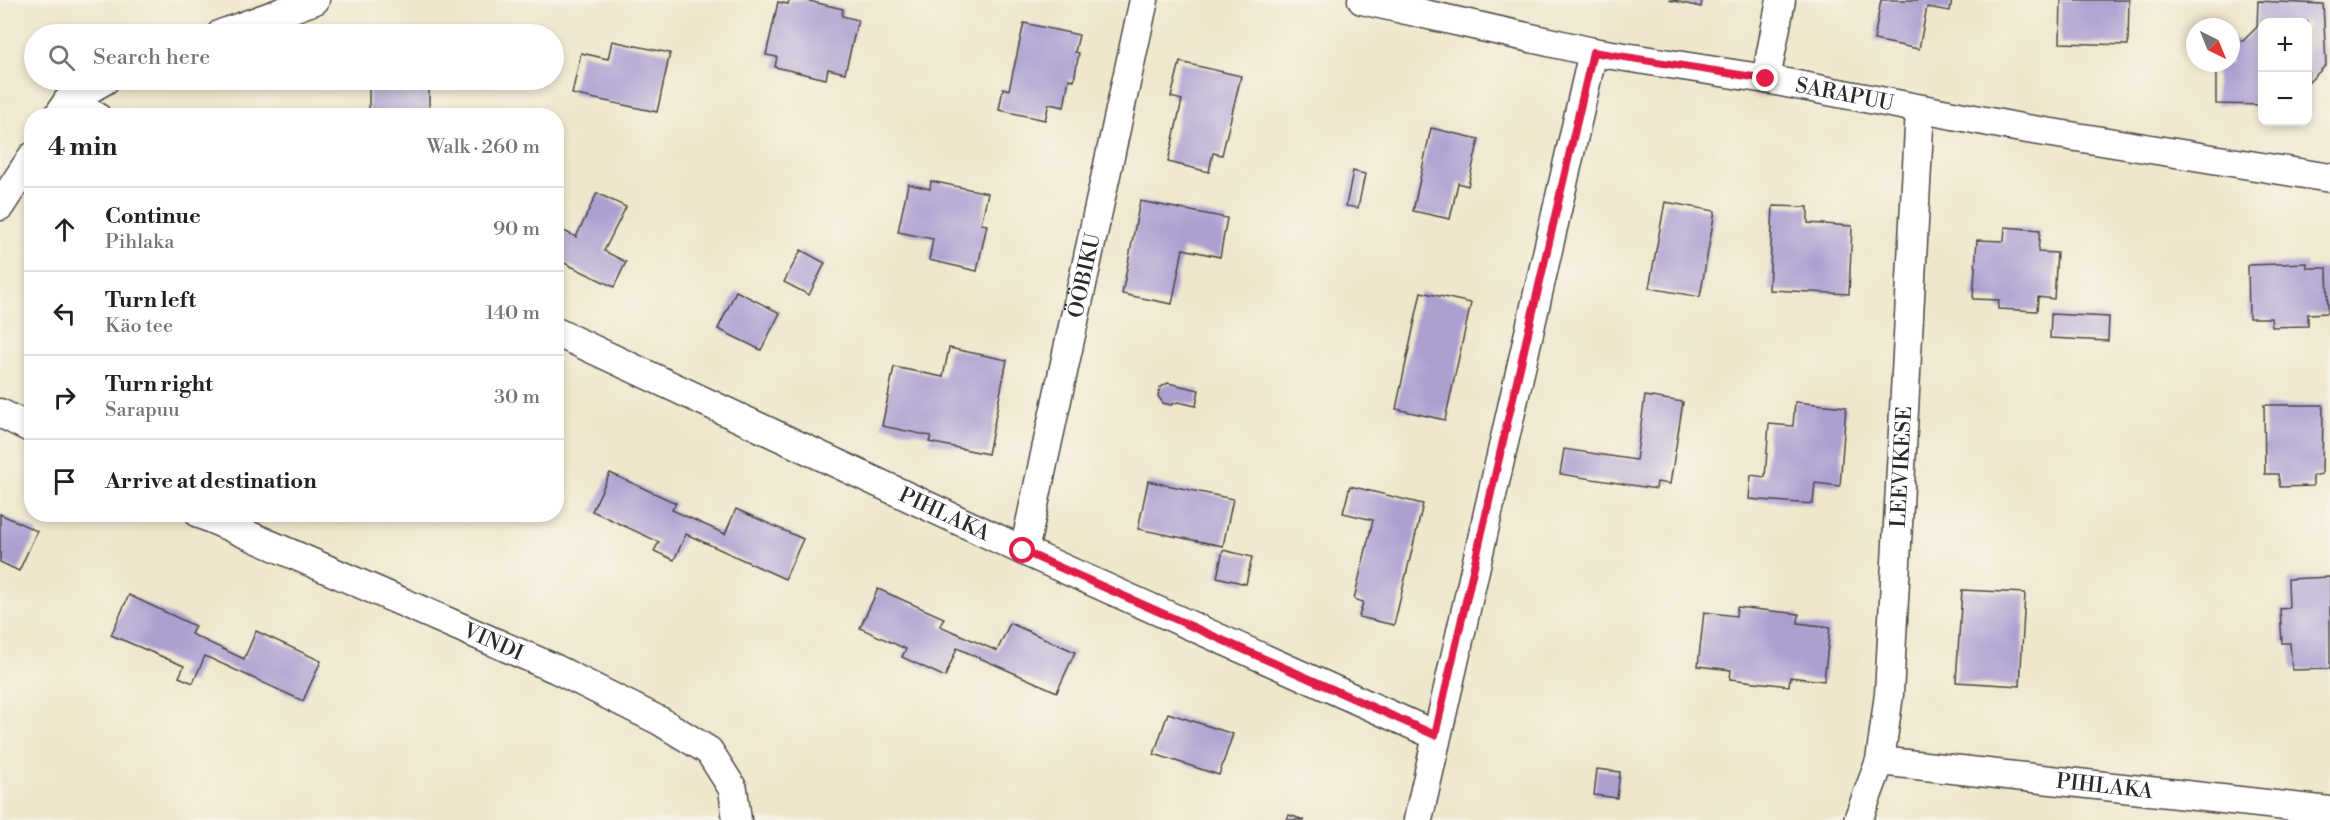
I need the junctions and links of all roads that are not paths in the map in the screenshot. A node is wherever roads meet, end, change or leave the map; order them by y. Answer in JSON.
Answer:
{"nodes":[{"id":1,"x":315,"y":0,"type":"edge"},
{"id":2,"x":1144,"y":0,"type":"edge"},
{"id":3,"x":1362,"y":0,"type":"edge"},
{"id":4,"x":1781,"y":0,"type":"edge"},
{"id":5,"x":1393,"y":3,"type":"edge"},
{"id":6,"x":249,"y":24,"type":"edge"},
{"id":7,"x":1593,"y":52,"type":"junction"},
{"id":8,"x":1766,"y":79,"type":"junction"},
{"id":9,"x":91,"y":90,"type":"edge"},
{"id":10,"x":64,"y":108,"type":"edge"},
{"id":11,"x":1920,"y":110,"type":"junction"},
{"id":12,"x":24,"y":169,"type":"edge"},
{"id":13,"x":2330,"y":178,"type":"edge"},
{"id":14,"x":0,"y":206,"type":"edge"},
{"id":15,"x":564,"y":336,"type":"edge"},
{"id":16,"x":0,"y":412,"type":"edge"},
{"id":17,"x":24,"y":425,"type":"edge"},
{"id":18,"x":219,"y":522,"type":"edge"},
{"id":19,"x":1023,"y":551,"type":"junction"},
{"id":20,"x":1435,"y":735,"type":"junction"},
{"id":21,"x":1880,"y":761,"type":"junction"},
{"id":22,"x":2330,"y":811,"type":"edge"},
{"id":23,"x":737,"y":820,"type":"edge"},
{"id":24,"x":1418,"y":820,"type":"edge"},
{"id":25,"x":1858,"y":820,"type":"edge"}],
"edges":[{"from":1,"to":6,"type":"street"},
{"from":2,"to":19,"type":"street","name":"ÖÖBIKU"},
{"from":3,"to":5,"type":"street","name":"SARAPUU"},
{"from":4,"to":8,"type":"street"},
{"from":5,"to":7,"type":"street","name":"SARAPUU"},
{"from":7,"to":8,"type":"street","name":"SARAPUU"},
{"from":7,"to":20,"type":"street"},
{"from":8,"to":11,"type":"street","name":"SARAPUU"},
{"from":9,"to":10,"type":"street"},
{"from":11,"to":13,"type":"street","name":"SARAPUU"},
{"from":11,"to":21,"type":"street","name":"LEEVIKESE"},
{"from":12,"to":14,"type":"street"},
{"from":15,"to":19,"type":"street","name":"PIHLAKA"},
{"from":16,"to":17,"type":"street"},
{"from":18,"to":23,"type":"street","name":"VINDI"},
{"from":19,"to":20,"type":"street","name":"PIHLAKA"},
{"from":20,"to":24,"type":"street"},
{"from":21,"to":22,"type":"street","name":"PIHLAKA"},
{"from":21,"to":25,"type":"street","name":"LEEVIKESE"}]}
